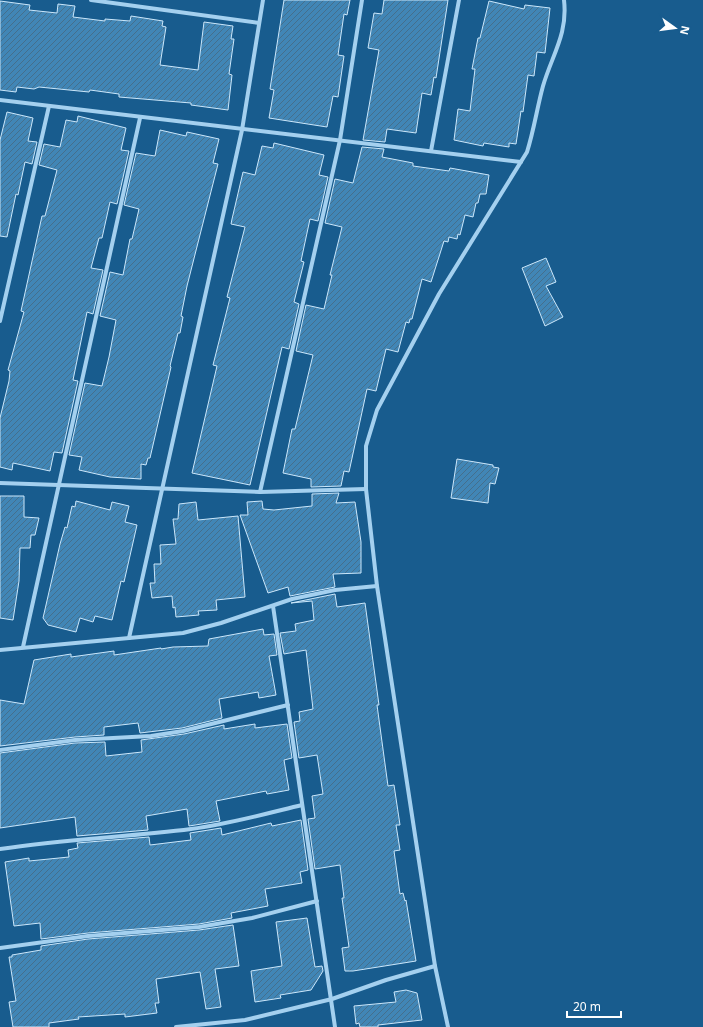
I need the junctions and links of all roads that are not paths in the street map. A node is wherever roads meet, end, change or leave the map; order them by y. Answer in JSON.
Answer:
{"nodes":[{"id":1,"x":91,"y":0,"type":"edge"},
{"id":2,"x":263,"y":0,"type":"edge"},
{"id":3,"x":362,"y":0,"type":"edge"},
{"id":4,"x":459,"y":0,"type":"edge"},
{"id":5,"x":564,"y":0,"type":"edge"},
{"id":6,"x":259,"y":22,"type":"junction"},
{"id":7,"x":0,"y":100,"type":"edge"},
{"id":8,"x":49,"y":106,"type":"junction"},
{"id":9,"x":140,"y":118,"type":"junction"},
{"id":10,"x":242,"y":130,"type":"junction"},
{"id":11,"x":340,"y":140,"type":"junction"},
{"id":12,"x":431,"y":150,"type":"junction"},
{"id":13,"x":521,"y":162,"type":"junction"},
{"id":14,"x":0,"y":321,"type":"edge"},
{"id":15,"x":0,"y":483,"type":"edge"},
{"id":16,"x":59,"y":485,"type":"junction"},
{"id":17,"x":163,"y":489,"type":"junction"},
{"id":18,"x":366,"y":489,"type":"junction"},
{"id":19,"x":260,"y":492,"type":"junction"},
{"id":20,"x":378,"y":586,"type":"junction"},
{"id":21,"x":274,"y":606,"type":"junction"},
{"id":22,"x":129,"y":638,"type":"junction"},
{"id":23,"x":23,"y":647,"type":"junction"},
{"id":24,"x":0,"y":650,"type":"edge"},
{"id":25,"x":288,"y":705,"type":"junction"},
{"id":26,"x":0,"y":750,"type":"edge"},
{"id":27,"x":302,"y":805,"type":"junction"},
{"id":28,"x":0,"y":849,"type":"edge"},
{"id":29,"x":317,"y":901,"type":"junction"},
{"id":30,"x":0,"y":948,"type":"edge"},
{"id":31,"x":435,"y":966,"type":"junction"},
{"id":32,"x":332,"y":999,"type":"junction"},
{"id":33,"x":176,"y":1027,"type":"edge"},
{"id":34,"x":335,"y":1027,"type":"edge"},
{"id":35,"x":448,"y":1027,"type":"edge"}],
"edges":[{"from":1,"to":6,"type":"street"},
{"from":2,"to":6,"type":"street"},
{"from":3,"to":11,"type":"street"},
{"from":4,"to":12,"type":"street"},
{"from":5,"to":13,"type":"street"},
{"from":6,"to":10,"type":"street"},
{"from":7,"to":8,"type":"street"},
{"from":8,"to":9,"type":"street"},
{"from":8,"to":14,"type":"street"},
{"from":9,"to":10,"type":"street"},
{"from":9,"to":16,"type":"street"},
{"from":10,"to":11,"type":"street"},
{"from":10,"to":17,"type":"street"},
{"from":11,"to":12,"type":"street"},
{"from":11,"to":19,"type":"street"},
{"from":12,"to":13,"type":"street"},
{"from":13,"to":18,"type":"street"},
{"from":15,"to":16,"type":"street"},
{"from":16,"to":17,"type":"street"},
{"from":16,"to":23,"type":"street"},
{"from":17,"to":19,"type":"street"},
{"from":17,"to":22,"type":"street"},
{"from":18,"to":19,"type":"street"},
{"from":18,"to":20,"type":"street"},
{"from":20,"to":21,"type":"street"},
{"from":20,"to":31,"type":"street"},
{"from":21,"to":22,"type":"street"},
{"from":21,"to":25,"type":"street"},
{"from":22,"to":23,"type":"street"},
{"from":23,"to":24,"type":"street"},
{"from":25,"to":26,"type":"street"},
{"from":25,"to":27,"type":"street"},
{"from":27,"to":28,"type":"street"},
{"from":27,"to":29,"type":"street"},
{"from":29,"to":30,"type":"street"},
{"from":29,"to":32,"type":"street"},
{"from":31,"to":32,"type":"street"},
{"from":31,"to":35,"type":"street"},
{"from":32,"to":33,"type":"street"},
{"from":32,"to":34,"type":"street"}]}
